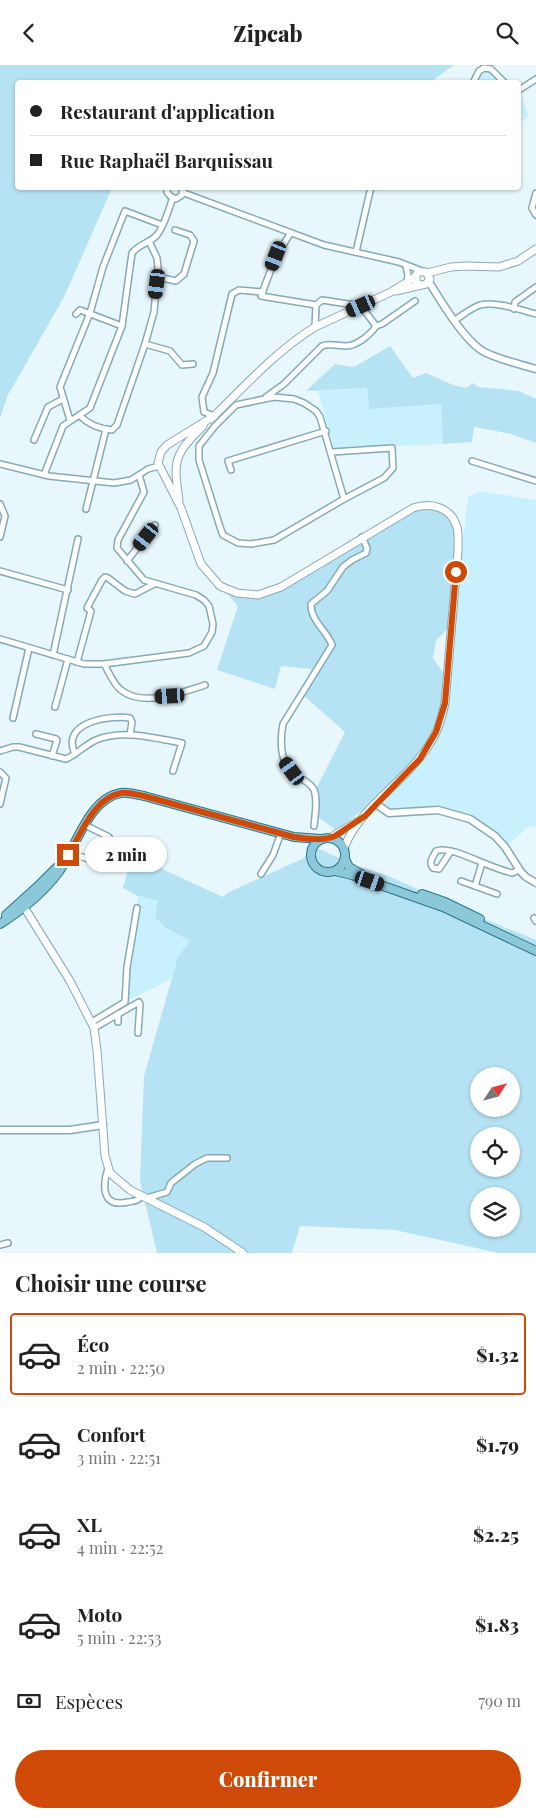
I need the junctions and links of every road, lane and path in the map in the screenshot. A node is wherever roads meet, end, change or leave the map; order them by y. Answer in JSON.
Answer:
{"nodes":[{"id":1,"x":536,"y":79,"type":"edge"},
{"id":2,"x":474,"y":80,"type":"edge"},
{"id":3,"x":502,"y":80,"type":"edge"},
{"id":4,"x":521,"y":89,"type":"edge"},
{"id":5,"x":167,"y":190,"type":"edge"},
{"id":6,"x":184,"y":190,"type":"edge"},
{"id":7,"x":370,"y":190,"type":"edge"},
{"id":8,"x":536,"y":193,"type":"edge"},
{"id":9,"x":173,"y":198,"type":"junction"},
{"id":10,"x":536,"y":215,"type":"edge"},
{"id":11,"x":162,"y":225,"type":"junction"},
{"id":12,"x":175,"y":230,"type":"dead end"},
{"id":13,"x":290,"y":234,"type":"junction"},
{"id":14,"x":149,"y":241,"type":"junction"},
{"id":15,"x":536,"y":249,"type":"edge"},
{"id":16,"x":356,"y":252,"type":"junction"},
{"id":17,"x":405,"y":265,"type":"junction"},
{"id":18,"x":158,"y":277,"type":"junction"},
{"id":19,"x":423,"y":278,"type":"junction"},
{"id":20,"x":407,"y":282,"type":"junction"},
{"id":21,"x":536,"y":287,"type":"edge"},
{"id":22,"x":263,"y":292,"type":"junction"},
{"id":23,"x":391,"y":292,"type":"junction"},
{"id":24,"x":415,"y":301,"type":"dead end"},
{"id":25,"x":316,"y":305,"type":"junction"},
{"id":26,"x":361,"y":306,"type":"junction"},
{"id":27,"x":514,"y":309,"type":"junction"},
{"id":28,"x":76,"y":313,"type":"dead end"},
{"id":29,"x":90,"y":313,"type":"junction"},
{"id":30,"x":536,"y":313,"type":"edge"},
{"id":31,"x":455,"y":320,"type":"junction"},
{"id":32,"x":122,"y":326,"type":"junction"},
{"id":33,"x":376,"y":326,"type":"junction"},
{"id":34,"x":315,"y":327,"type":"junction"},
{"id":35,"x":145,"y":344,"type":"junction"},
{"id":36,"x":193,"y":364,"type":"dead end"},
{"id":37,"x":536,"y":369,"type":"edge"},
{"id":38,"x":233,"y":397,"type":"junction"},
{"id":39,"x":266,"y":397,"type":"junction"},
{"id":40,"x":62,"y":399,"type":"junction"},
{"id":41,"x":236,"y":405,"type":"junction"},
{"id":42,"x":228,"y":413,"type":"junction"},
{"id":43,"x":216,"y":414,"type":"junction"},
{"id":44,"x":79,"y":415,"type":"junction"},
{"id":45,"x":70,"y":420,"type":"junction"},
{"id":46,"x":106,"y":429,"type":"junction"},
{"id":47,"x":326,"y":431,"type":"junction"},
{"id":48,"x":176,"y":439,"type":"junction"},
{"id":49,"x":34,"y":440,"type":"dead end"},
{"id":50,"x":332,"y":452,"type":"junction"},
{"id":51,"x":179,"y":454,"type":"junction"},
{"id":52,"x":472,"y":461,"type":"dead end"},
{"id":53,"x":0,"y":464,"type":"edge"},
{"id":54,"x":159,"y":468,"type":"junction"},
{"id":55,"x":231,"y":469,"type":"dead end"},
{"id":56,"x":175,"y":470,"type":"junction"},
{"id":57,"x":44,"y":475,"type":"junction"},
{"id":58,"x":139,"y":475,"type":"junction"},
{"id":59,"x":92,"y":481,"type":"junction"},
{"id":60,"x":536,"y":481,"type":"edge"},
{"id":61,"x":344,"y":499,"type":"junction"},
{"id":62,"x":0,"y":504,"type":"edge"},
{"id":63,"x":181,"y":508,"type":"junction"},
{"id":64,"x":86,"y":509,"type":"dead end"},
{"id":65,"x":155,"y":525,"type":"dead end"},
{"id":66,"x":0,"y":537,"type":"edge"},
{"id":67,"x":362,"y":537,"type":"junction"},
{"id":68,"x":78,"y":539,"type":"dead end"},
{"id":69,"x":127,"y":561,"type":"junction"},
{"id":70,"x":0,"y":571,"type":"edge"},
{"id":71,"x":154,"y":584,"type":"junction"},
{"id":72,"x":68,"y":590,"type":"junction"},
{"id":73,"x":0,"y":639,"type":"edge"},
{"id":74,"x":29,"y":648,"type":"junction"},
{"id":75,"x":53,"y":655,"type":"junction"},
{"id":76,"x":68,"y":659,"type":"junction"},
{"id":77,"x":77,"y":662,"type":"junction"},
{"id":78,"x":104,"y":663,"type":"junction"},
{"id":79,"x":205,"y":685,"type":"dead end"},
{"id":80,"x":55,"y":707,"type":"dead end"},
{"id":81,"x":13,"y":718,"type":"dead end"},
{"id":82,"x":36,"y":734,"type":"dead end"},
{"id":83,"x":130,"y":735,"type":"junction"},
{"id":84,"x":0,"y":751,"type":"edge"},
{"id":85,"x":75,"y":754,"type":"junction"},
{"id":86,"x":52,"y":755,"type":"junction"},
{"id":87,"x":173,"y":771,"type":"dead end"},
{"id":88,"x":0,"y":772,"type":"edge"},
{"id":89,"x":376,"y":803,"type":"junction"},
{"id":90,"x":0,"y":805,"type":"edge"},
{"id":91,"x":365,"y":816,"type":"junction"},
{"id":92,"x":85,"y":825,"type":"junction"},
{"id":93,"x":314,"y":826,"type":"dead end"},
{"id":94,"x":281,"y":833,"type":"junction"},
{"id":95,"x":294,"y":837,"type":"junction"},
{"id":96,"x":330,"y":838,"type":"junction"},
{"id":97,"x":321,"y":839,"type":"junction"},
{"id":98,"x":108,"y":840,"type":"dead end"},
{"id":99,"x":344,"y":848,"type":"junction"},
{"id":100,"x":451,"y":851,"type":"junction"},
{"id":101,"x":68,"y":854,"type":"junction"},
{"id":102,"x":310,"y":854,"type":"junction"},
{"id":103,"x":345,"y":859,"type":"junction"},
{"id":104,"x":482,"y":863,"type":"junction"},
{"id":105,"x":105,"y":864,"type":"dead end"},
{"id":106,"x":519,"y":870,"type":"junction"},
{"id":107,"x":335,"y":871,"type":"junction"},
{"id":108,"x":261,"y":874,"type":"dead end"},
{"id":109,"x":461,"y":881,"type":"dead end"},
{"id":110,"x":536,"y":883,"type":"edge"},
{"id":111,"x":475,"y":886,"type":"junction"},
{"id":112,"x":497,"y":894,"type":"dead end"},
{"id":113,"x":24,"y":907,"type":"junction"},
{"id":114,"x":137,"y":909,"type":"dead end"},
{"id":115,"x":0,"y":920,"type":"edge"},
{"id":116,"x":0,"y":924,"type":"edge"},
{"id":117,"x":536,"y":947,"type":"edge"},
{"id":118,"x":536,"y":951,"type":"edge"},
{"id":119,"x":118,"y":1014,"type":"junction"},
{"id":120,"x":118,"y":1022,"type":"dead end"},
{"id":121,"x":93,"y":1025,"type":"junction"},
{"id":122,"x":138,"y":1033,"type":"dead end"},
{"id":123,"x":103,"y":1125,"type":"junction"},
{"id":124,"x":0,"y":1130,"type":"edge"},
{"id":125,"x":227,"y":1158,"type":"dead end"},
{"id":126,"x":108,"y":1168,"type":"junction"},
{"id":127,"x":145,"y":1197,"type":"junction"},
{"id":128,"x":8,"y":1243,"type":"dead end"},
{"id":129,"x":0,"y":1245,"type":"edge"},
{"id":130,"x":243,"y":1253,"type":"edge"}],
"edges":[{"from":1,"to":4,"type":"street"},
{"from":2,"to":3,"type":"street"},
{"from":5,"to":9,"type":"street"},
{"from":6,"to":9,"type":"street"},
{"from":6,"to":13,"type":"street"},
{"from":7,"to":16,"type":"street"},
{"from":8,"to":10,"type":"street"},
{"from":9,"to":11,"type":"street"},
{"from":11,"to":14,"type":"street"},
{"from":11,"to":29,"type":"street"},
{"from":12,"to":18,"type":"street"},
{"from":13,"to":16,"type":"street"},
{"from":13,"to":22,"type":"street"},
{"from":14,"to":18,"type":"street"},
{"from":14,"to":32,"type":"street"},
{"from":15,"to":19,"type":"main road"},
{"from":16,"to":17,"type":"street"},
{"from":17,"to":19,"type":"street"},
{"from":17,"to":20,"type":"street"},
{"from":18,"to":35,"type":"street"},
{"from":19,"to":20,"type":"main road"},
{"from":19,"to":23,"type":"main road"},
{"from":19,"to":31,"type":"street"},
{"from":20,"to":23,"type":"main road"},
{"from":21,"to":27,"type":"street"},
{"from":22,"to":25,"type":"street"},
{"from":22,"to":43,"type":"street"},
{"from":23,"to":26,"type":"main road"},
{"from":24,"to":33,"type":"street"},
{"from":25,"to":26,"type":"street"},
{"from":25,"to":34,"type":"street"},
{"from":26,"to":33,"type":"street"},
{"from":26,"to":34,"type":"main road"},
{"from":27,"to":30,"type":"street"},
{"from":27,"to":31,"type":"street"},
{"from":28,"to":29,"type":"street"},
{"from":29,"to":32,"type":"street"},
{"from":29,"to":40,"type":"street"},
{"from":31,"to":37,"type":"street"},
{"from":32,"to":44,"type":"street"},
{"from":33,"to":39,"type":"street"},
{"from":34,"to":38,"type":"main road"},
{"from":35,"to":36,"type":"street"},
{"from":35,"to":46,"type":"street"},
{"from":38,"to":41,"type":"street"},
{"from":38,"to":43,"type":"main road"},
{"from":39,"to":41,"type":"street"},
{"from":39,"to":47,"type":"street"},
{"from":40,"to":45,"type":"street"},
{"from":40,"to":49,"type":"street"},
{"from":41,"to":42,"type":"street"},
{"from":42,"to":43,"type":"street"},
{"from":42,"to":61,"type":"street"},
{"from":43,"to":48,"type":"main road"},
{"from":43,"to":51,"type":"main road"},
{"from":44,"to":45,"type":"street"},
{"from":44,"to":46,"type":"street"},
{"from":45,"to":57,"type":"street"},
{"from":46,"to":59,"type":"street"},
{"from":47,"to":50,"type":"street"},
{"from":47,"to":55,"type":"street"},
{"from":48,"to":51,"type":"main road"},
{"from":48,"to":54,"type":"main road"},
{"from":50,"to":61,"type":"street"},
{"from":50,"to":61,"type":"street"},
{"from":51,"to":56,"type":"main road"},
{"from":52,"to":60,"type":"street"},
{"from":53,"to":57,"type":"street"},
{"from":54,"to":56,"type":"main road"},
{"from":54,"to":58,"type":"street"},
{"from":54,"to":63,"type":"main road"},
{"from":56,"to":63,"type":"main road"},
{"from":57,"to":59,"type":"street"},
{"from":58,"to":59,"type":"street"},
{"from":58,"to":69,"type":"street"},
{"from":59,"to":64,"type":"street"},
{"from":62,"to":66,"type":"street"},
{"from":63,"to":67,"type":"main road"},
{"from":65,"to":69,"type":"street"},
{"from":67,"to":89,"type":"main road"},
{"from":67,"to":93,"type":"street"},
{"from":68,"to":72,"type":"street"},
{"from":69,"to":71,"type":"street"},
{"from":70,"to":72,"type":"street"},
{"from":71,"to":77,"type":"street"},
{"from":71,"to":78,"type":"street"},
{"from":72,"to":75,"type":"street"},
{"from":73,"to":74,"type":"street"},
{"from":74,"to":75,"type":"street"},
{"from":74,"to":81,"type":"street"},
{"from":75,"to":76,"type":"street"},
{"from":76,"to":77,"type":"street"},
{"from":76,"to":80,"type":"street"},
{"from":77,"to":78,"type":"street"},
{"from":78,"to":79,"type":"street"},
{"from":82,"to":86,"type":"street"},
{"from":83,"to":85,"type":"street"},
{"from":83,"to":85,"type":"street"},
{"from":83,"to":87,"type":"street"},
{"from":84,"to":86,"type":"street"},
{"from":85,"to":86,"type":"street"},
{"from":88,"to":90,"type":"street"},
{"from":89,"to":91,"type":"main road"},
{"from":89,"to":106,"type":"street"},
{"from":91,"to":96,"type":"main road"},
{"from":91,"to":99,"type":"main road"},
{"from":92,"to":94,"type":"main road"},
{"from":92,"to":98,"type":"street"},
{"from":92,"to":101,"type":"main road"},
{"from":94,"to":95,"type":"main road"},
{"from":94,"to":108,"type":"street"},
{"from":95,"to":97,"type":"main road"},
{"from":95,"to":102,"type":"main road"},
{"from":96,"to":97,"type":"main road"},
{"from":96,"to":99,"type":"main road"},
{"from":97,"to":102,"type":"main road"},
{"from":99,"to":103,"type":"main road"},
{"from":100,"to":100,"type":"street"},
{"from":100,"to":104,"type":"street"},
{"from":101,"to":105,"type":"street"},
{"from":101,"to":113,"type":"main road"},
{"from":101,"to":115,"type":"main road"},
{"from":102,"to":107,"type":"main road"},
{"from":103,"to":107,"type":"main road"},
{"from":103,"to":117,"type":"main road"},
{"from":104,"to":106,"type":"street"},
{"from":104,"to":111,"type":"street"},
{"from":106,"to":110,"type":"street"},
{"from":107,"to":118,"type":"main road"},
{"from":109,"to":111,"type":"street"},
{"from":111,"to":112,"type":"street"},
{"from":113,"to":116,"type":"main road"},
{"from":113,"to":121,"type":"main road"},
{"from":114,"to":121,"type":"street"},
{"from":119,"to":120,"type":"street"},
{"from":119,"to":121,"type":"street"},
{"from":119,"to":122,"type":"street"},
{"from":121,"to":123,"type":"main road"},
{"from":123,"to":124,"type":"street"},
{"from":123,"to":126,"type":"main road"},
{"from":125,"to":127,"type":"street"},
{"from":126,"to":127,"type":"main road"},
{"from":126,"to":127,"type":"street"},
{"from":127,"to":130,"type":"main road"},
{"from":128,"to":129,"type":"street"}]}
